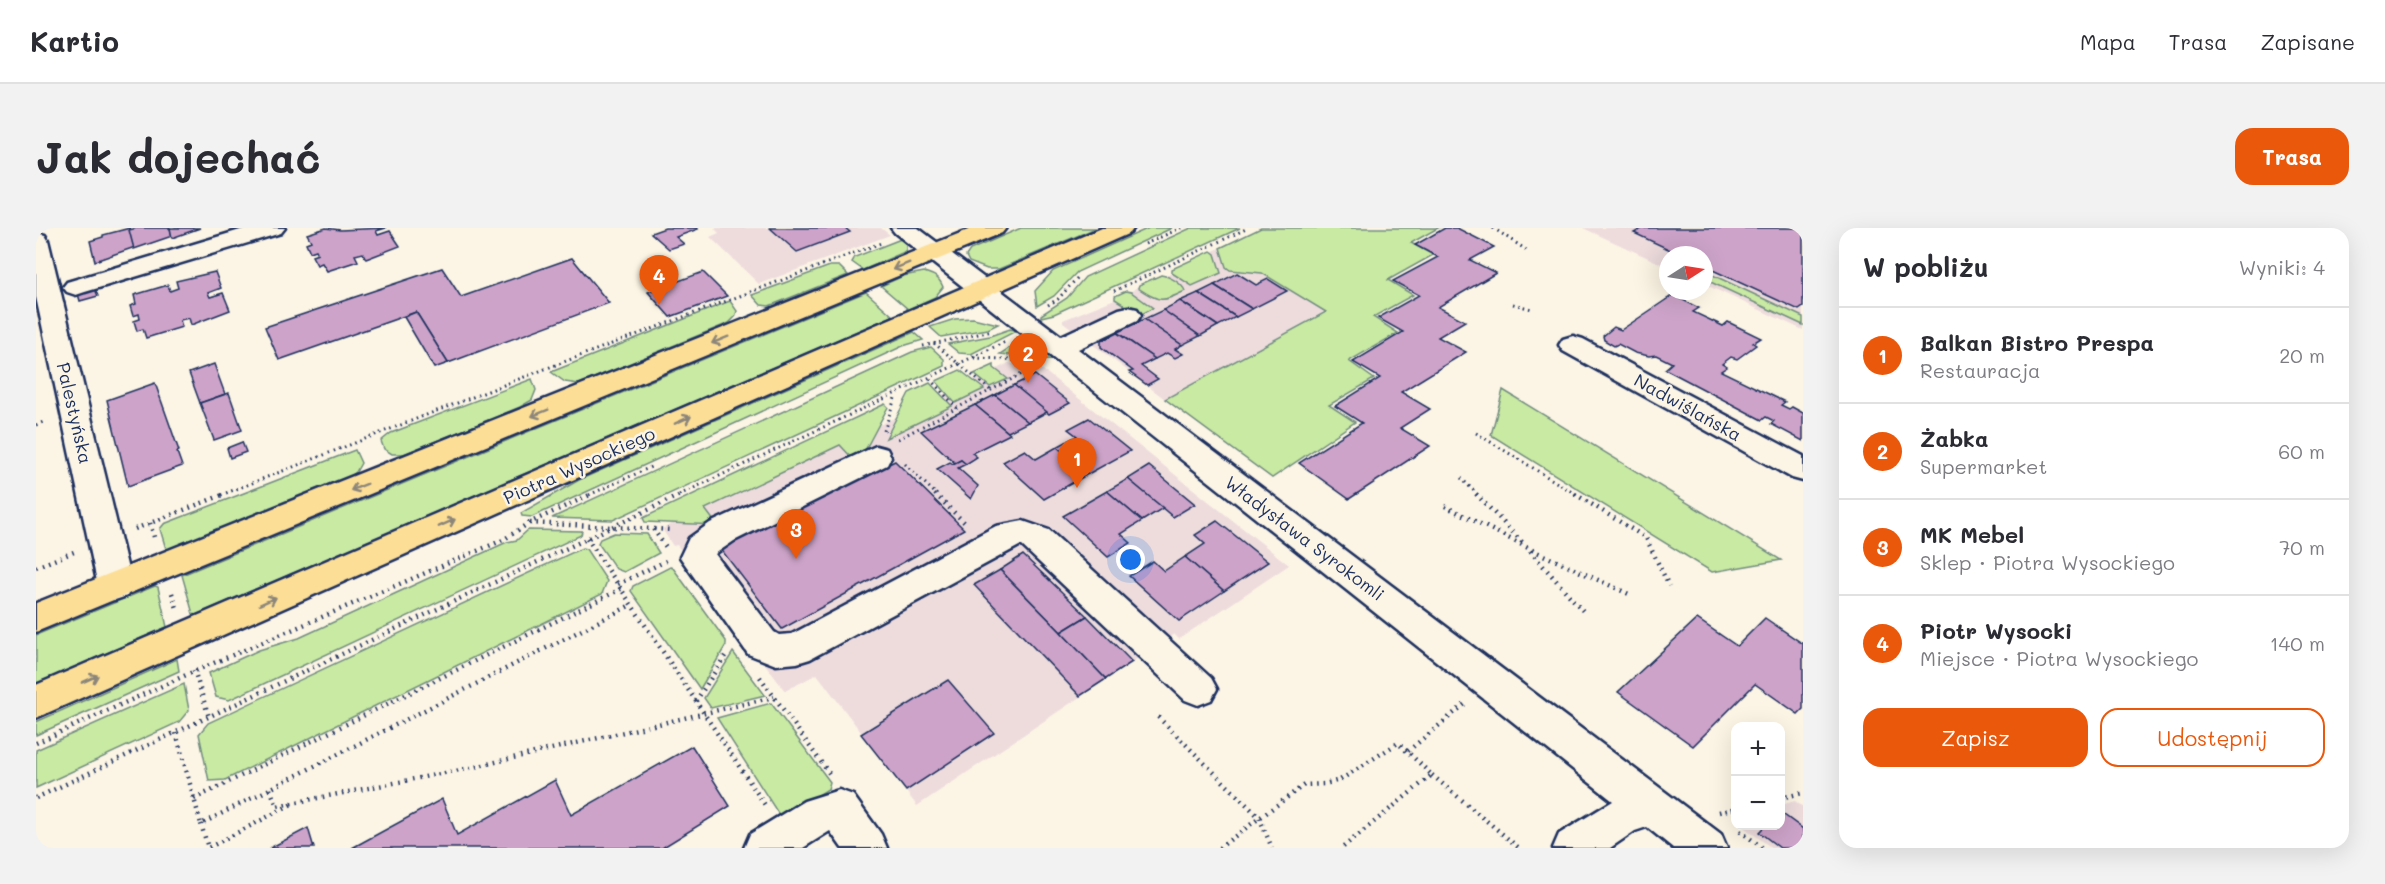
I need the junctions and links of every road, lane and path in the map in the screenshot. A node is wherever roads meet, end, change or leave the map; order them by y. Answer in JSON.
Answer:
{"nodes":[{"id":1,"x":273,"y":228,"type":"edge"},
{"id":2,"x":903,"y":228,"type":"edge"},
{"id":3,"x":994,"y":228,"type":"edge"},
{"id":4,"x":1181,"y":228,"type":"edge"},
{"id":5,"x":1493,"y":228,"type":"edge"},
{"id":6,"x":1132,"y":237,"type":"edge"},
{"id":7,"x":36,"y":240,"type":"edge"},
{"id":8,"x":1528,"y":251,"type":"dead end"},
{"id":9,"x":933,"y":253,"type":"junction"},
{"id":10,"x":1083,"y":274,"type":"dead end"},
{"id":11,"x":76,"y":287,"type":"dead end"},
{"id":12,"x":981,"y":290,"type":"junction"},
{"id":13,"x":1513,"y":304,"type":"dead end"},
{"id":14,"x":1532,"y":309,"type":"dead end"},
{"id":15,"x":1128,"y":315,"type":"dead end"},
{"id":16,"x":1020,"y":319,"type":"junction"},
{"id":17,"x":1573,"y":345,"type":"dead end"},
{"id":18,"x":914,"y":348,"type":"dead end"},
{"id":19,"x":1048,"y":357,"type":"junction"},
{"id":20,"x":960,"y":365,"type":"dead end"},
{"id":21,"x":930,"y":379,"type":"dead end"},
{"id":22,"x":990,"y":390,"type":"junction"},
{"id":23,"x":957,"y":408,"type":"junction"},
{"id":24,"x":1476,"y":433,"type":"dead end"},
{"id":25,"x":880,"y":450,"type":"junction"},
{"id":26,"x":657,"y":464,"type":"dead end"},
{"id":27,"x":1803,"y":470,"type":"edge"},
{"id":28,"x":1461,"y":478,"type":"dead end"},
{"id":29,"x":1445,"y":506,"type":"dead end"},
{"id":30,"x":150,"y":523,"type":"dead end"},
{"id":31,"x":521,"y":523,"type":"dead end"},
{"id":32,"x":529,"y":523,"type":"junction"},
{"id":33,"x":611,"y":527,"type":"junction"},
{"id":34,"x":587,"y":538,"type":"junction"},
{"id":35,"x":988,"y":546,"type":"junction"},
{"id":36,"x":1528,"y":548,"type":"junction"},
{"id":37,"x":685,"y":557,"type":"junction"},
{"id":38,"x":115,"y":586,"type":"junction"},
{"id":39,"x":619,"y":586,"type":"junction"},
{"id":40,"x":1669,"y":586,"type":"dead end"},
{"id":41,"x":1631,"y":595,"type":"dead end"},
{"id":42,"x":631,"y":605,"type":"junction"},
{"id":43,"x":1583,"y":611,"type":"dead end"},
{"id":44,"x":36,"y":618,"type":"edge"},
{"id":45,"x":728,"y":652,"type":"dead end"},
{"id":46,"x":754,"y":670,"type":"dead end"},
{"id":47,"x":1198,"y":689,"type":"dead end"},
{"id":48,"x":1473,"y":696,"type":"dead end"},
{"id":49,"x":774,"y":697,"type":"junction"},
{"id":50,"x":696,"y":700,"type":"junction"},
{"id":51,"x":36,"y":702,"type":"edge"},
{"id":52,"x":705,"y":715,"type":"junction"},
{"id":53,"x":1158,"y":717,"type":"dead end"},
{"id":54,"x":176,"y":733,"type":"junction"},
{"id":55,"x":36,"y":743,"type":"edge"},
{"id":56,"x":1408,"y":752,"type":"junction"},
{"id":57,"x":1432,"y":774,"type":"junction"},
{"id":58,"x":270,"y":789,"type":"junction"},
{"id":59,"x":1803,"y":793,"type":"edge"},
{"id":60,"x":1785,"y":797,"type":"edge"},
{"id":61,"x":36,"y":798,"type":"edge"},
{"id":62,"x":194,"y":799,"type":"junction"},
{"id":63,"x":295,"y":802,"type":"junction"},
{"id":64,"x":1650,"y":807,"type":"junction"},
{"id":65,"x":839,"y":809,"type":"junction"},
{"id":66,"x":1731,"y":809,"type":"edge"},
{"id":67,"x":1715,"y":813,"type":"dead end"},
{"id":68,"x":1259,"y":817,"type":"junction"},
{"id":69,"x":201,"y":824,"type":"junction"},
{"id":70,"x":775,"y":842,"type":"edge"},
{"id":71,"x":866,"y":848,"type":"edge"},
{"id":72,"x":1219,"y":848,"type":"edge"},
{"id":73,"x":1272,"y":848,"type":"edge"},
{"id":74,"x":1341,"y":848,"type":"edge"},
{"id":75,"x":1519,"y":848,"type":"edge"},
{"id":76,"x":1574,"y":848,"type":"edge"},
{"id":77,"x":1706,"y":848,"type":"edge"}],
"edges":[{"from":1,"to":11,"type":"street"},
{"from":2,"to":9,"type":"street","name":"Władysława Syrokomli"},
{"from":2,"to":30,"type":"path"},
{"from":3,"to":9,"type":"main road"},
{"from":4,"to":6,"type":"path"},
{"from":5,"to":8,"type":"path"},
{"from":6,"to":12,"type":"main road","name":"Piotra Wysockiego"},
{"from":7,"to":38,"type":"street","name":"Palestyńska"},
{"from":9,"to":12,"type":"street","name":"Władysława Syrokomli"},
{"from":9,"to":38,"type":"main road","one_way":true},
{"from":10,"to":16,"type":"path"},
{"from":12,"to":16,"type":"street","name":"Władysława Syrokomli"},
{"from":51,"to":12,"type":"main road","name":"Piotra Wysockiego","one_way":true},
{"from":13,"to":14,"type":"path"},
{"from":15,"to":19,"type":"street"},
{"from":16,"to":18,"type":"path"},
{"from":16,"to":19,"type":"street","name":"Władysława Syrokomli"},
{"from":17,"to":27,"type":"street","name":"Nadwiślańska"},
{"from":19,"to":22,"type":"path"},
{"from":19,"to":64,"type":"street","name":"Władysława Syrokomli"},
{"from":20,"to":22,"type":"path"},
{"from":21,"to":23,"type":"path"},
{"from":22,"to":23,"type":"path"},
{"from":23,"to":25,"type":"path"},
{"from":24,"to":40,"type":"path"},
{"from":25,"to":33,"type":"path"},
{"from":25,"to":35,"type":"path"},
{"from":25,"to":37,"type":"street"},
{"from":26,"to":32,"type":"path"},
{"from":28,"to":36,"type":"path"},
{"from":29,"to":36,"type":"path"},
{"from":31,"to":32,"type":"path"},
{"from":32,"to":33,"type":"path"},
{"from":32,"to":55,"type":"path"},
{"from":33,"to":34,"type":"path"},
{"from":33,"to":37,"type":"path"},
{"from":34,"to":39,"type":"path"},
{"from":34,"to":54,"type":"path"},
{"from":35,"to":37,"type":"street"},
{"from":35,"to":47,"type":"street"},
{"from":36,"to":41,"type":"path"},
{"from":36,"to":43,"type":"path"},
{"from":37,"to":39,"type":"path"},
{"from":38,"to":44,"type":"main road"},
{"from":39,"to":42,"type":"path"},
{"from":39,"to":62,"type":"path"},
{"from":42,"to":50,"type":"path"},
{"from":42,"to":58,"type":"path"},
{"from":45,"to":50,"type":"path"},
{"from":46,"to":49,"type":"path"},
{"from":48,"to":56,"type":"path"},
{"from":49,"to":52,"type":"path"},
{"from":49,"to":65,"type":"path"},
{"from":50,"to":52,"type":"path"},
{"from":52,"to":63,"type":"path"},
{"from":52,"to":70,"type":"path"},
{"from":53,"to":68,"type":"path"},
{"from":54,"to":61,"type":"path"},
{"from":54,"to":62,"type":"path"},
{"from":56,"to":57,"type":"path"},
{"from":56,"to":68,"type":"path"},
{"from":57,"to":74,"type":"path"},
{"from":57,"to":75,"type":"path"},
{"from":58,"to":63,"type":"path"},
{"from":58,"to":69,"type":"path"},
{"from":59,"to":60,"type":"path"},
{"from":62,"to":69,"type":"path"},
{"from":63,"to":69,"type":"path"},
{"from":64,"to":76,"type":"street"},
{"from":64,"to":77,"type":"street","name":"Władysława Syrokomli"},
{"from":65,"to":70,"type":"street"},
{"from":65,"to":71,"type":"street"},
{"from":66,"to":67,"type":"path"},
{"from":68,"to":72,"type":"path"},
{"from":68,"to":73,"type":"path"}]}
